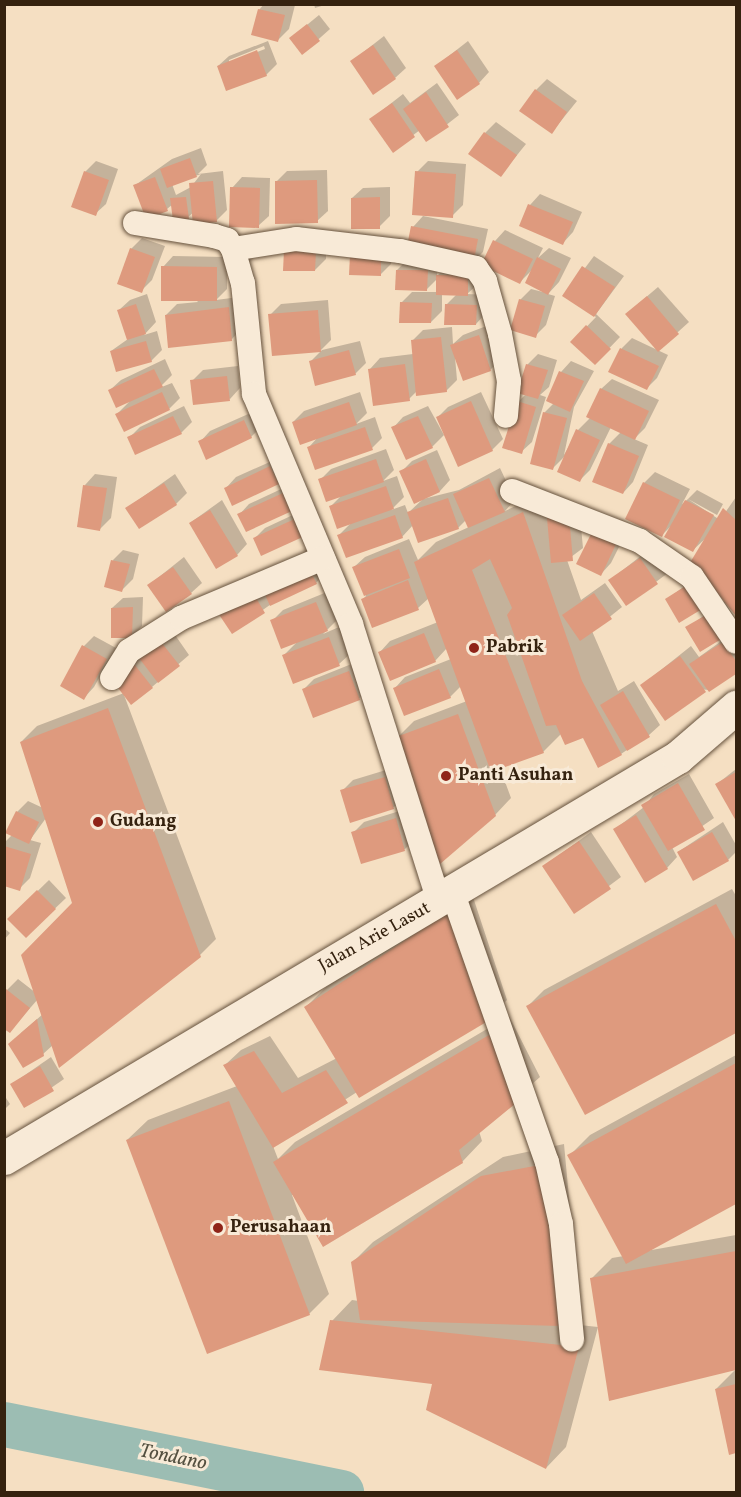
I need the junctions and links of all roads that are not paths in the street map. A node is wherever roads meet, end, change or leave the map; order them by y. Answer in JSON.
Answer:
{"nodes":[{"id":1,"x":135,"y":223,"type":"dead end"},
{"id":2,"x":233,"y":249,"type":"junction"},
{"id":3,"x":506,"y":416,"type":"dead end"},
{"id":4,"x":512,"y":491,"type":"dead end"},
{"id":5,"x":323,"y":558,"type":"junction"},
{"id":6,"x":736,"y":642,"type":"edge"},
{"id":7,"x":112,"y":678,"type":"dead end"},
{"id":8,"x":736,"y":707,"type":"edge"},
{"id":9,"x":446,"y":898,"type":"junction"},
{"id":10,"x":4,"y":1158,"type":"edge"},
{"id":11,"x":572,"y":1340,"type":"dead end"}],
"edges":[{"from":1,"to":2,"type":"street"},
{"from":2,"to":3,"type":"street"},
{"from":2,"to":5,"type":"street"},
{"from":4,"to":6,"type":"street"},
{"from":5,"to":7,"type":"street"},
{"from":5,"to":9,"type":"street"},
{"from":8,"to":9,"type":"main road","name":"Jalan Arie Lasut"},
{"from":9,"to":10,"type":"main road","name":"Jalan Arie Lasut"},
{"from":9,"to":11,"type":"street"}]}
